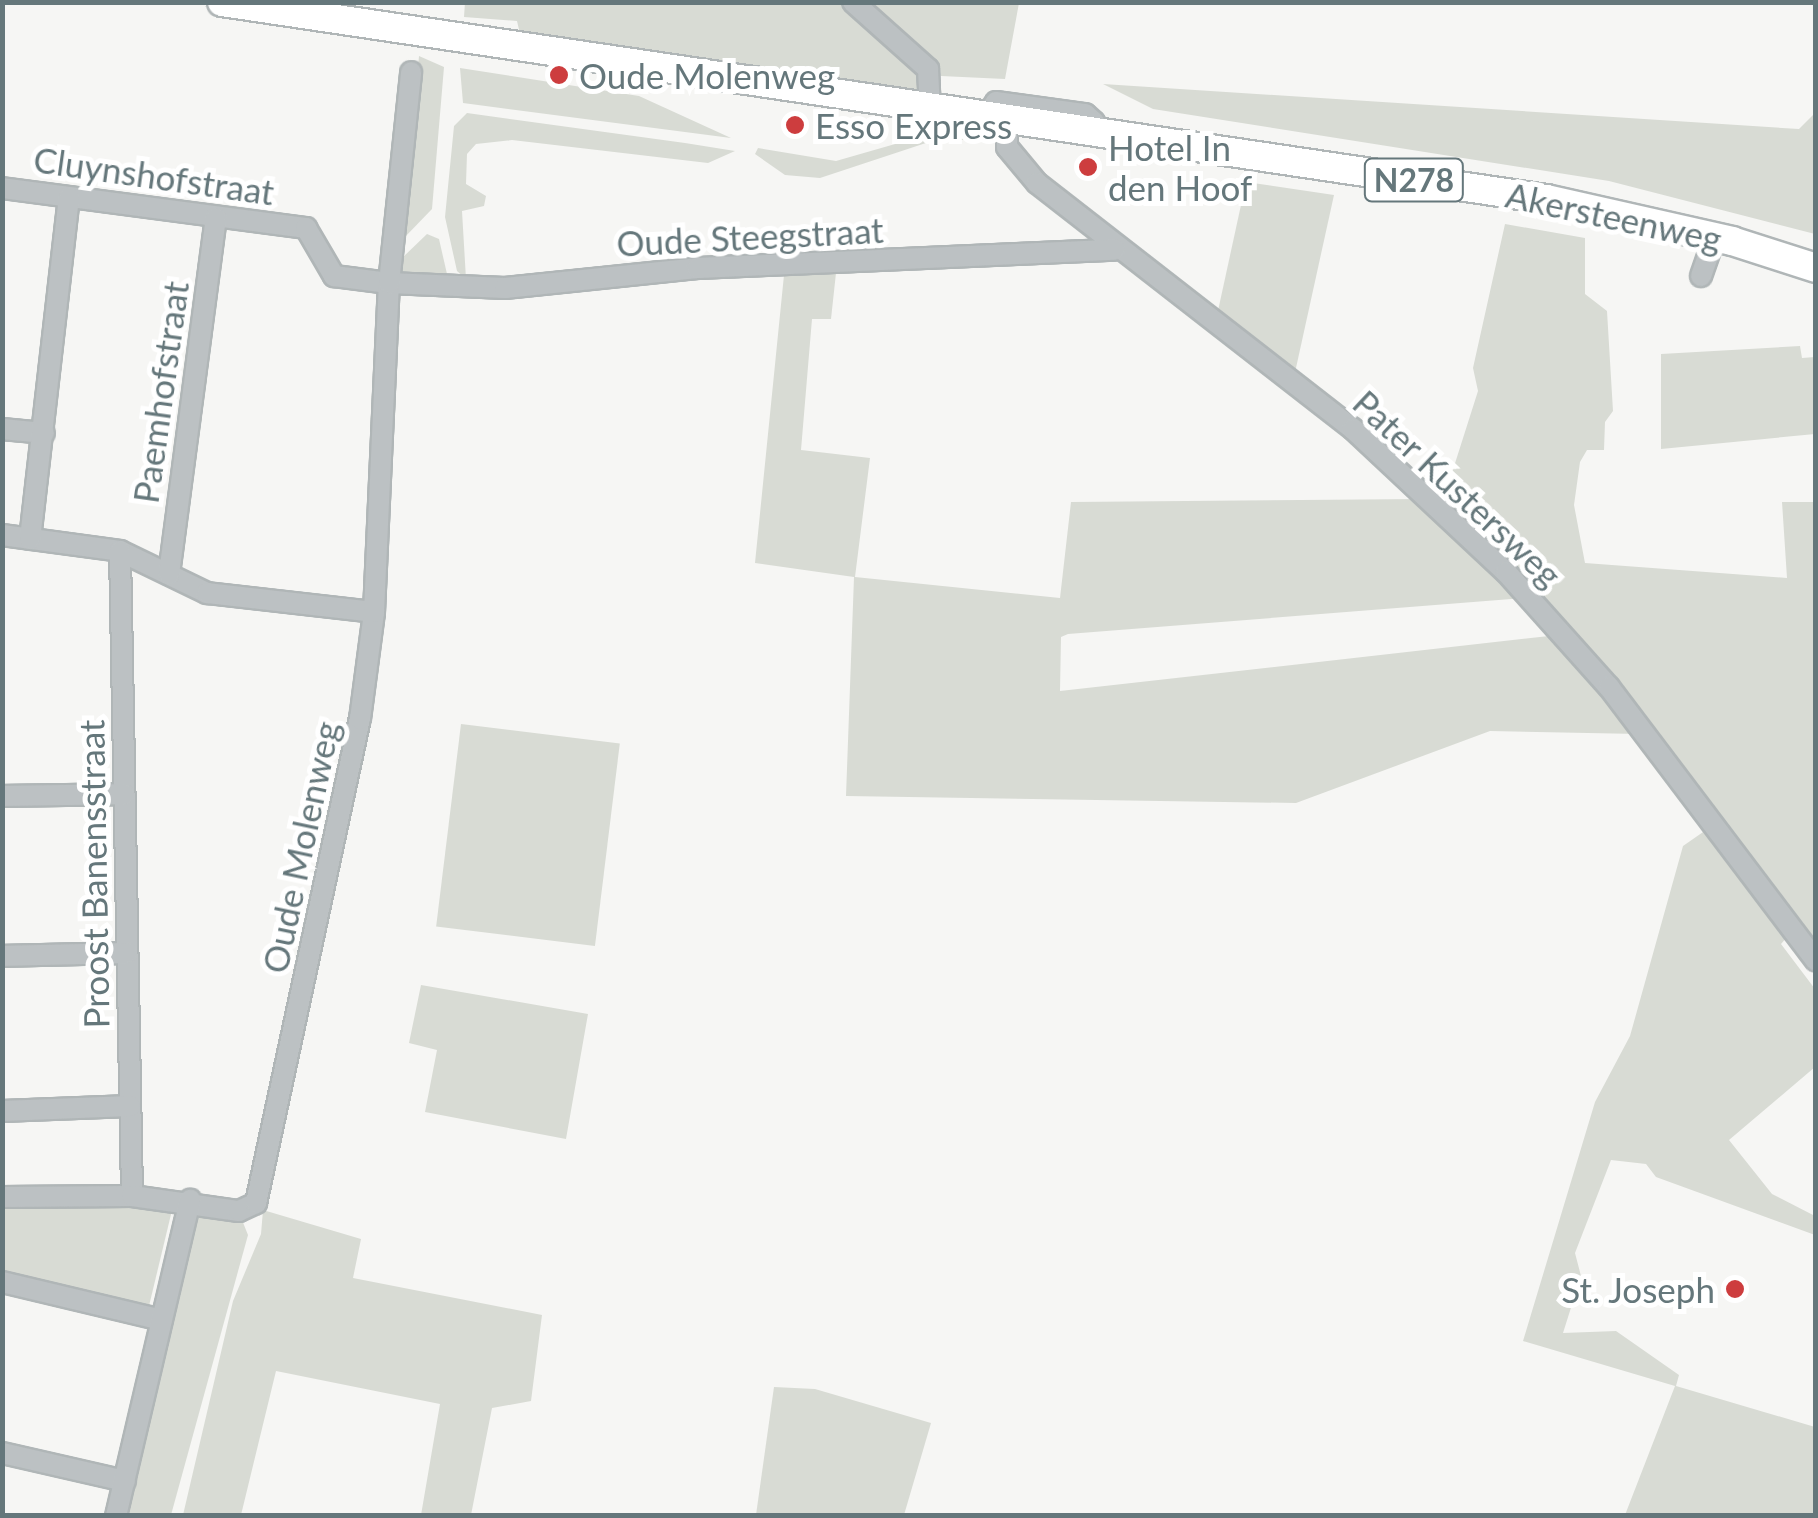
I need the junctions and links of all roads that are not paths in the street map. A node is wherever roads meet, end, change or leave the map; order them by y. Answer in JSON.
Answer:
{"nodes":[{"id":1,"x":222,"y":2,"type":"edge"},
{"id":2,"x":853,"y":2,"type":"edge"},
{"id":3,"x":411,"y":72,"type":"dead end"},
{"id":4,"x":928,"y":96,"type":"junction"},
{"id":5,"x":996,"y":120,"type":"junction"},
{"id":6,"x":2,"y":188,"type":"edge"},
{"id":7,"x":69,"y":197,"type":"junction"},
{"id":8,"x":216,"y":218,"type":"junction"},
{"id":9,"x":1715,"y":236,"type":"junction"},
{"id":10,"x":1115,"y":250,"type":"junction"},
{"id":11,"x":1816,"y":268,"type":"edge"},
{"id":12,"x":1701,"y":276,"type":"dead end"},
{"id":13,"x":389,"y":283,"type":"junction"},
{"id":14,"x":2,"y":428,"type":"edge"},
{"id":15,"x":44,"y":434,"type":"junction"},
{"id":16,"x":11,"y":538,"type":"edge"},
{"id":17,"x":120,"y":551,"type":"junction"},
{"id":18,"x":169,"y":574,"type":"junction"},
{"id":19,"x":374,"y":612,"type":"junction"},
{"id":20,"x":124,"y":794,"type":"junction"},
{"id":21,"x":2,"y":796,"type":"edge"},
{"id":22,"x":127,"y":952,"type":"junction"},
{"id":23,"x":2,"y":956,"type":"edge"},
{"id":24,"x":1816,"y":961,"type":"edge"},
{"id":25,"x":130,"y":1106,"type":"junction"},
{"id":26,"x":2,"y":1111,"type":"edge"},
{"id":27,"x":132,"y":1196,"type":"junction"},
{"id":28,"x":2,"y":1198,"type":"edge"},
{"id":29,"x":190,"y":1200,"type":"junction"},
{"id":30,"x":2,"y":1282,"type":"edge"},
{"id":31,"x":162,"y":1320,"type":"junction"},
{"id":32,"x":2,"y":1454,"type":"edge"},
{"id":33,"x":124,"y":1481,"type":"junction"},
{"id":34,"x":116,"y":1516,"type":"edge"}],
"edges":[{"from":1,"to":4,"type":"main road","name":"Akersteenweg","number":"N278"},
{"from":2,"to":4,"type":"street"},
{"from":3,"to":13,"type":"street","name":"Oude Molenweg"},
{"from":4,"to":5,"type":"main road","name":"Akersteenweg","number":"N278"},
{"from":5,"to":9,"type":"main road","name":"Akersteenweg","number":"N278"},
{"from":5,"to":10,"type":"street","name":"Pater Kustersweg"},
{"from":6,"to":7,"type":"street","name":"Cluynshofstraat"},
{"from":7,"to":8,"type":"street","name":"Cluynshofstraat"},
{"from":7,"to":15,"type":"street"},
{"from":8,"to":13,"type":"street","name":"Cluynshofstraat"},
{"from":8,"to":18,"type":"street","name":"Paemhofstraat"},
{"from":9,"to":11,"type":"main road","name":"Akersteenweg","number":"N278"},
{"from":9,"to":12,"type":"street"},
{"from":10,"to":13,"type":"street","name":"Oude Steegstraat"},
{"from":10,"to":24,"type":"street","name":"Pater Kustersweg"},
{"from":13,"to":19,"type":"street","name":"Oude Molenweg"},
{"from":14,"to":15,"type":"street"},
{"from":15,"to":16,"type":"street"},
{"from":16,"to":17,"type":"street"},
{"from":17,"to":18,"type":"street"},
{"from":17,"to":20,"type":"street","name":"Proost Banensstraat"},
{"from":18,"to":19,"type":"street"},
{"from":19,"to":29,"type":"street","name":"Oude Molenweg"},
{"from":20,"to":21,"type":"street"},
{"from":20,"to":22,"type":"street","name":"Proost Banensstraat"},
{"from":22,"to":23,"type":"street"},
{"from":22,"to":25,"type":"street","name":"Proost Banensstraat"},
{"from":25,"to":26,"type":"street"},
{"from":25,"to":27,"type":"street","name":"Proost Banensstraat"},
{"from":27,"to":28,"type":"street"},
{"from":27,"to":29,"type":"street"},
{"from":29,"to":31,"type":"street"},
{"from":30,"to":31,"type":"street"},
{"from":31,"to":33,"type":"street"},
{"from":32,"to":33,"type":"street"},
{"from":33,"to":34,"type":"street"}]}
